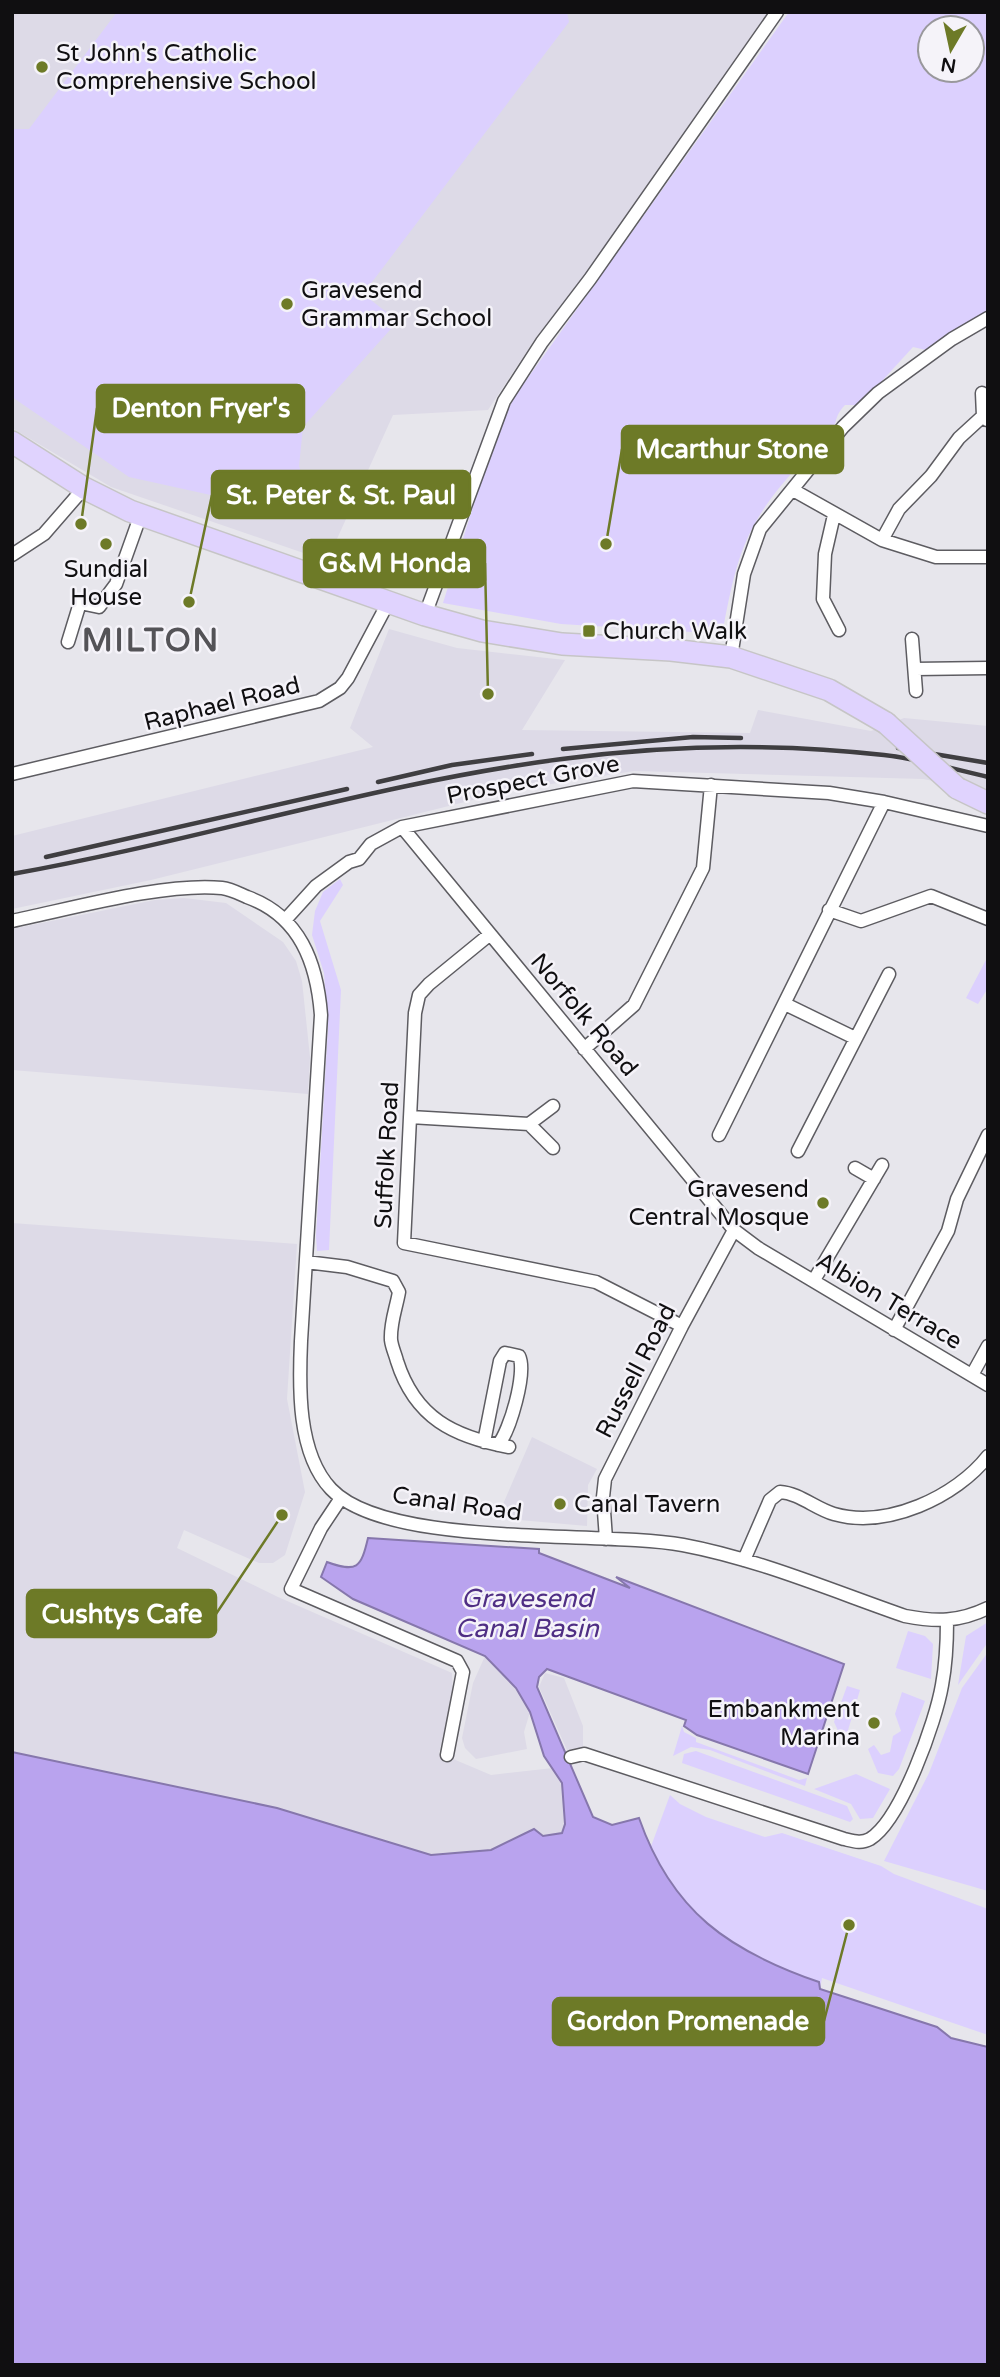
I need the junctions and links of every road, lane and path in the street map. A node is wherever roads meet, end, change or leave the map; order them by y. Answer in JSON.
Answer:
{"nodes":[{"id":1,"x":776,"y":12,"type":"edge"},
{"id":2,"x":988,"y":317,"type":"edge"},
{"id":3,"x":982,"y":393,"type":"dead end"},
{"id":4,"x":985,"y":418,"type":"edge"},
{"id":5,"x":12,"y":442,"type":"edge"},
{"id":6,"x":84,"y":488,"type":"junction"},
{"id":7,"x":793,"y":490,"type":"junction"},
{"id":8,"x":141,"y":514,"type":"junction"},
{"id":9,"x":834,"y":515,"type":"junction"},
{"id":10,"x":882,"y":540,"type":"junction"},
{"id":11,"x":12,"y":555,"type":"edge"},
{"id":12,"x":988,"y":556,"type":"edge"},
{"id":13,"x":389,"y":601,"type":"junction"},
{"id":14,"x":425,"y":615,"type":"junction"},
{"id":15,"x":839,"y":630,"type":"dead end"},
{"id":16,"x":912,"y":639,"type":"dead end"},
{"id":17,"x":68,"y":642,"type":"dead end"},
{"id":18,"x":731,"y":657,"type":"junction"},
{"id":19,"x":988,"y":668,"type":"edge"},
{"id":20,"x":915,"y":669,"type":"junction"},
{"id":21,"x":916,"y":691,"type":"dead end"},
{"id":22,"x":12,"y":774,"type":"edge"},
{"id":23,"x":710,"y":785,"type":"junction"},
{"id":24,"x":884,"y":802,"type":"junction"},
{"id":25,"x":988,"y":803,"type":"edge"},
{"id":26,"x":988,"y":826,"type":"edge"},
{"id":27,"x":402,"y":827,"type":"junction"},
{"id":28,"x":829,"y":910,"type":"junction"},
{"id":29,"x":285,"y":919,"type":"junction"},
{"id":30,"x":988,"y":919,"type":"edge"},
{"id":31,"x":12,"y":921,"type":"edge"},
{"id":32,"x":489,"y":935,"type":"junction"},
{"id":33,"x":889,"y":974,"type":"dead end"},
{"id":34,"x":785,"y":1004,"type":"junction"},
{"id":35,"x":855,"y":1038,"type":"junction"},
{"id":36,"x":584,"y":1049,"type":"junction"},
{"id":37,"x":553,"y":1106,"type":"dead end"},
{"id":38,"x":410,"y":1117,"type":"junction"},
{"id":39,"x":529,"y":1124,"type":"junction"},
{"id":40,"x":719,"y":1135,"type":"dead end"},
{"id":41,"x":988,"y":1135,"type":"edge"},
{"id":42,"x":553,"y":1148,"type":"dead end"},
{"id":43,"x":798,"y":1151,"type":"dead end"},
{"id":44,"x":882,"y":1165,"type":"dead end"},
{"id":45,"x":855,"y":1168,"type":"dead end"},
{"id":46,"x":874,"y":1179,"type":"junction"},
{"id":47,"x":734,"y":1230,"type":"junction"},
{"id":48,"x":306,"y":1262,"type":"junction"},
{"id":49,"x":814,"y":1280,"type":"junction"},
{"id":50,"x":682,"y":1326,"type":"junction"},
{"id":51,"x":894,"y":1330,"type":"junction"},
{"id":52,"x":988,"y":1346,"type":"edge"},
{"id":53,"x":972,"y":1375,"type":"junction"},
{"id":54,"x":988,"y":1384,"type":"edge"},
{"id":55,"x":484,"y":1442,"type":"junction"},
{"id":56,"x":988,"y":1456,"type":"edge"},
{"id":57,"x":341,"y":1497,"type":"junction"},
{"id":58,"x":606,"y":1539,"type":"junction"},
{"id":59,"x":744,"y":1560,"type":"junction"},
{"id":60,"x":988,"y":1608,"type":"edge"},
{"id":61,"x":947,"y":1621,"type":"junction"},
{"id":62,"x":447,"y":1755,"type":"dead end"},
{"id":63,"x":571,"y":1757,"type":"dead end"}],
"edges":[{"from":1,"to":14,"type":"street"},
{"from":2,"to":7,"type":"street"},
{"from":3,"to":4,"type":"street"},
{"from":4,"to":10,"type":"street"},
{"from":5,"to":6,"type":"main road"},
{"from":6,"to":8,"type":"main road"},
{"from":6,"to":11,"type":"street"},
{"from":7,"to":9,"type":"street"},
{"from":7,"to":18,"type":"street"},
{"from":8,"to":13,"type":"main road"},
{"from":8,"to":17,"type":"street"},
{"from":9,"to":10,"type":"street"},
{"from":9,"to":15,"type":"street"},
{"from":10,"to":12,"type":"street"},
{"from":13,"to":14,"type":"main road"},
{"from":13,"to":22,"type":"street","name":"Raphael Road"},
{"from":14,"to":18,"type":"main road"},
{"from":16,"to":20,"type":"street"},
{"from":18,"to":25,"type":"main road","bridge":true},
{"from":19,"to":20,"type":"street"},
{"from":20,"to":21,"type":"street"},
{"from":23,"to":24,"type":"street","name":"Prospect Grove"},
{"from":23,"to":27,"type":"street","name":"Prospect Grove"},
{"from":23,"to":36,"type":"street"},
{"from":24,"to":26,"type":"street","name":"Prospect Grove"},
{"from":24,"to":28,"type":"street"},
{"from":27,"to":29,"type":"street","name":"Prospect Grove"},
{"from":27,"to":32,"type":"street","name":"Norfolk Road"},
{"from":28,"to":30,"type":"street"},
{"from":28,"to":34,"type":"street"},
{"from":29,"to":31,"type":"street"},
{"from":29,"to":48,"type":"street","name":"Canal Road"},
{"from":32,"to":36,"type":"street","name":"Norfolk Road"},
{"from":32,"to":38,"type":"street","name":"Suffolk Road"},
{"from":33,"to":35,"type":"street"},
{"from":34,"to":35,"type":"street"},
{"from":34,"to":40,"type":"street"},
{"from":35,"to":43,"type":"street"},
{"from":36,"to":47,"type":"street","name":"Norfolk Road"},
{"from":37,"to":39,"type":"street"},
{"from":38,"to":39,"type":"street"},
{"from":38,"to":50,"type":"street","name":"Suffolk Road"},
{"from":39,"to":42,"type":"street"},
{"from":41,"to":51,"type":"street"},
{"from":44,"to":46,"type":"street"},
{"from":45,"to":46,"type":"street"},
{"from":46,"to":49,"type":"street"},
{"from":47,"to":49,"type":"street","name":"Albion Terrace"},
{"from":47,"to":50,"type":"street","name":"Russell Road"},
{"from":48,"to":55,"type":"street"},
{"from":48,"to":57,"type":"street","name":"Canal Road"},
{"from":49,"to":51,"type":"street","name":"Albion Terrace"},
{"from":50,"to":58,"type":"street","name":"Russell Road"},
{"from":51,"to":53,"type":"street","name":"Albion Terrace"},
{"from":52,"to":53,"type":"street"},
{"from":53,"to":54,"type":"street","name":"Albion Terrace"},
{"from":55,"to":55,"type":"street"},
{"from":56,"to":59,"type":"street"},
{"from":57,"to":58,"type":"street","name":"Canal Road"},
{"from":57,"to":62,"type":"street"},
{"from":58,"to":59,"type":"street","name":"Canal Road"},
{"from":59,"to":61,"type":"street","name":"Canal Road"},
{"from":60,"to":61,"type":"street","name":"Canal Road"},
{"from":61,"to":63,"type":"street"}]}
